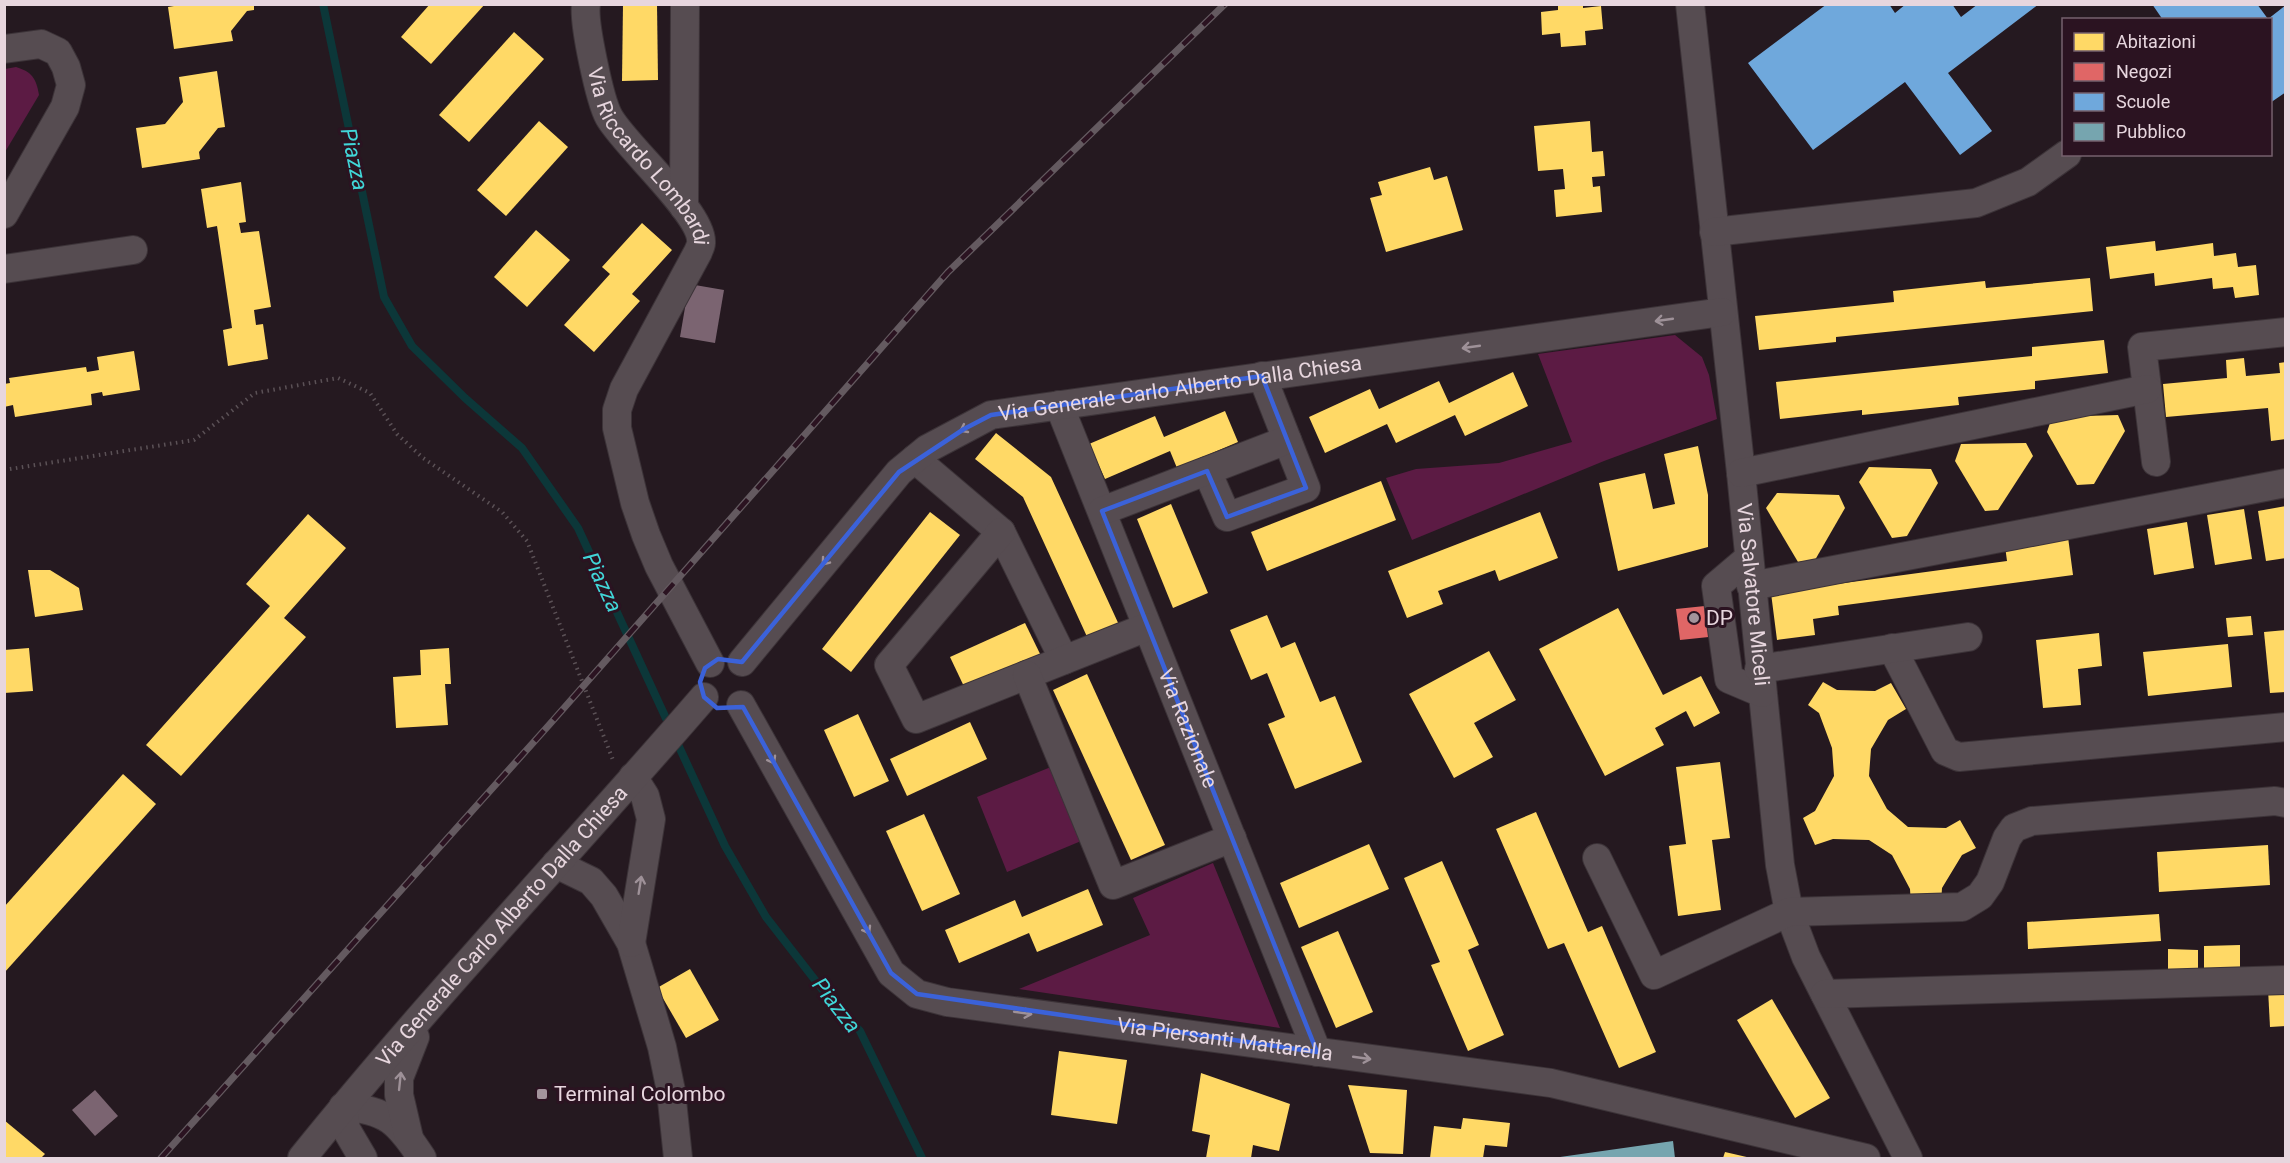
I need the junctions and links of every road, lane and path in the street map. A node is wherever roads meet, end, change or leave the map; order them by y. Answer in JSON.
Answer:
{"nodes":[{"id":1,"x":586,"y":4,"type":"edge"},
{"id":2,"x":684,"y":4,"type":"edge"},
{"id":3,"x":1690,"y":4,"type":"edge"},
{"id":4,"x":4,"y":49,"type":"edge"},
{"id":5,"x":2064,"y":156,"type":"edge"},
{"id":6,"x":684,"y":207,"type":"junction"},
{"id":7,"x":4,"y":214,"type":"edge"},
{"id":8,"x":1714,"y":232,"type":"junction"},
{"id":9,"x":133,"y":250,"type":"dead end"},
{"id":10,"x":4,"y":269,"type":"edge"},
{"id":11,"x":1722,"y":312,"type":"junction"},
{"id":12,"x":2286,"y":332,"type":"edge"},
{"id":13,"x":1262,"y":376,"type":"junction"},
{"id":14,"x":2147,"y":389,"type":"junction"},
{"id":15,"x":1059,"y":405,"type":"junction"},
{"id":16,"x":1287,"y":440,"type":"junction"},
{"id":17,"x":915,"y":459,"type":"junction"},
{"id":18,"x":2156,"y":462,"type":"dead end"},
{"id":19,"x":4,"y":470,"type":"edge"},
{"id":20,"x":1207,"y":471,"type":"junction"},
{"id":21,"x":1741,"y":473,"type":"junction"},
{"id":22,"x":2286,"y":483,"type":"edge"},
{"id":23,"x":1102,"y":511,"type":"junction"},
{"id":24,"x":1001,"y":532,"type":"junction"},
{"id":25,"x":1750,"y":572,"type":"junction"},
{"id":26,"x":1147,"y":627,"type":"junction"},
{"id":27,"x":1968,"y":637,"type":"dead end"},
{"id":28,"x":1892,"y":648,"type":"junction"},
{"id":29,"x":1064,"y":660,"type":"junction"},
{"id":30,"x":742,"y":662,"type":"junction"},
{"id":31,"x":710,"y":663,"type":"junction"},
{"id":32,"x":1027,"y":675,"type":"junction"},
{"id":33,"x":1760,"y":681,"type":"junction"},
{"id":34,"x":741,"y":705,"type":"junction"},
{"id":35,"x":697,"y":706,"type":"junction"},
{"id":36,"x":2286,"y":727,"type":"edge"},
{"id":37,"x":629,"y":783,"type":"junction"},
{"id":38,"x":2286,"y":803,"type":"edge"},
{"id":39,"x":1232,"y":838,"type":"junction"},
{"id":40,"x":1597,"y":858,"type":"dead end"},
{"id":41,"x":556,"y":864,"type":"junction"},
{"id":42,"x":1789,"y":912,"type":"junction"},
{"id":43,"x":631,"y":943,"type":"junction"},
{"id":44,"x":2286,"y":980,"type":"edge"},
{"id":45,"x":1825,"y":994,"type":"junction"},
{"id":46,"x":425,"y":1014,"type":"junction"},
{"id":47,"x":1317,"y":1052,"type":"junction"},
{"id":48,"x":343,"y":1107,"type":"junction"},
{"id":49,"x":415,"y":1148,"type":"edge"},
{"id":50,"x":303,"y":1158,"type":"edge"},
{"id":51,"x":363,"y":1158,"type":"edge"},
{"id":52,"x":678,"y":1158,"type":"edge"},
{"id":53,"x":1866,"y":1158,"type":"edge"},
{"id":54,"x":1908,"y":1158,"type":"edge"}],
"edges":[{"from":1,"to":6,"type":"street","name":"Via Riccardo Lombardi"},
{"from":2,"to":6,"type":"street"},
{"from":3,"to":8,"type":"street","name":"Via Salvatore Miceli"},
{"from":4,"to":7,"type":"street"},
{"from":5,"to":8,"type":"street"},
{"from":6,"to":31,"type":"street","name":"Via Riccardo Lombardi"},
{"from":8,"to":11,"type":"street","name":"Via Salvatore Miceli"},
{"from":9,"to":10,"type":"street"},
{"from":11,"to":13,"type":"street","name":"Via Generale Carlo Alberto Dalla Chiesa","one_way":true},
{"from":11,"to":21,"type":"street","name":"Via Salvatore Miceli"},
{"from":12,"to":14,"type":"street"},
{"from":13,"to":15,"type":"street","name":"Via Generale Carlo Alberto Dalla Chiesa"},
{"from":13,"to":16,"type":"street"},
{"from":14,"to":18,"type":"street"},
{"from":14,"to":21,"type":"street"},
{"from":15,"to":17,"type":"street","name":"Via Generale Carlo Alberto Dalla Chiesa","one_way":true},
{"from":15,"to":23,"type":"street","name":"Via Razionale"},
{"from":16,"to":20,"type":"street"},
{"from":16,"to":20,"type":"street"},
{"from":17,"to":24,"type":"street"},
{"from":17,"to":30,"type":"street","name":"Via Generale Carlo Alberto Dalla Chiesa","one_way":true},
{"from":19,"to":37,"type":"path"},
{"from":20,"to":23,"type":"street"},
{"from":21,"to":25,"type":"street","name":"Via Salvatore Miceli"},
{"from":22,"to":25,"type":"street"},
{"from":23,"to":26,"type":"street","name":"Via Razionale"},
{"from":24,"to":29,"type":"street"},
{"from":24,"to":32,"type":"street"},
{"from":25,"to":33,"type":"street","name":"Via Salvatore Miceli"},
{"from":26,"to":29,"type":"street"},
{"from":26,"to":39,"type":"street","name":"Via Razionale"},
{"from":27,"to":28,"type":"street"},
{"from":28,"to":33,"type":"street"},
{"from":28,"to":36,"type":"street"},
{"from":29,"to":32,"type":"street"},
{"from":30,"to":31,"type":"street"},
{"from":30,"to":34,"type":"street"},
{"from":31,"to":35,"type":"street"},
{"from":32,"to":39,"type":"street"},
{"from":33,"to":42,"type":"street","name":"Via Salvatore Miceli"},
{"from":34,"to":35,"type":"street"},
{"from":34,"to":47,"type":"street","name":"Via Piersanti Mattarella","one_way":true},
{"from":35,"to":37,"type":"street","name":"Via Generale Carlo Alberto Dalla Chiesa"},
{"from":37,"to":41,"type":"street","name":"Via Generale Carlo Alberto Dalla Chiesa"},
{"from":43,"to":37,"type":"street","one_way":true},
{"from":38,"to":42,"type":"street"},
{"from":39,"to":47,"type":"street","name":"Via Razionale"},
{"from":40,"to":42,"type":"street"},
{"from":41,"to":43,"type":"street"},
{"from":41,"to":46,"type":"street","name":"Via Generale Carlo Alberto Dalla Chiesa"},
{"from":42,"to":45,"type":"street","name":"Via Salvatore Miceli"},
{"from":43,"to":52,"type":"street"},
{"from":44,"to":45,"type":"street"},
{"from":45,"to":54,"type":"street","name":"Via Salvatore Miceli"},
{"from":46,"to":48,"type":"street","name":"Via Generale Carlo Alberto Dalla Chiesa"},
{"from":49,"to":46,"type":"street","one_way":true},
{"from":47,"to":53,"type":"street","name":"Via Piersanti Mattarella","one_way":true},
{"from":48,"to":49,"type":"street"},
{"from":48,"to":50,"type":"street","name":"Via Generale Carlo Alberto Dalla Chiesa"},
{"from":48,"to":51,"type":"street"}]}
